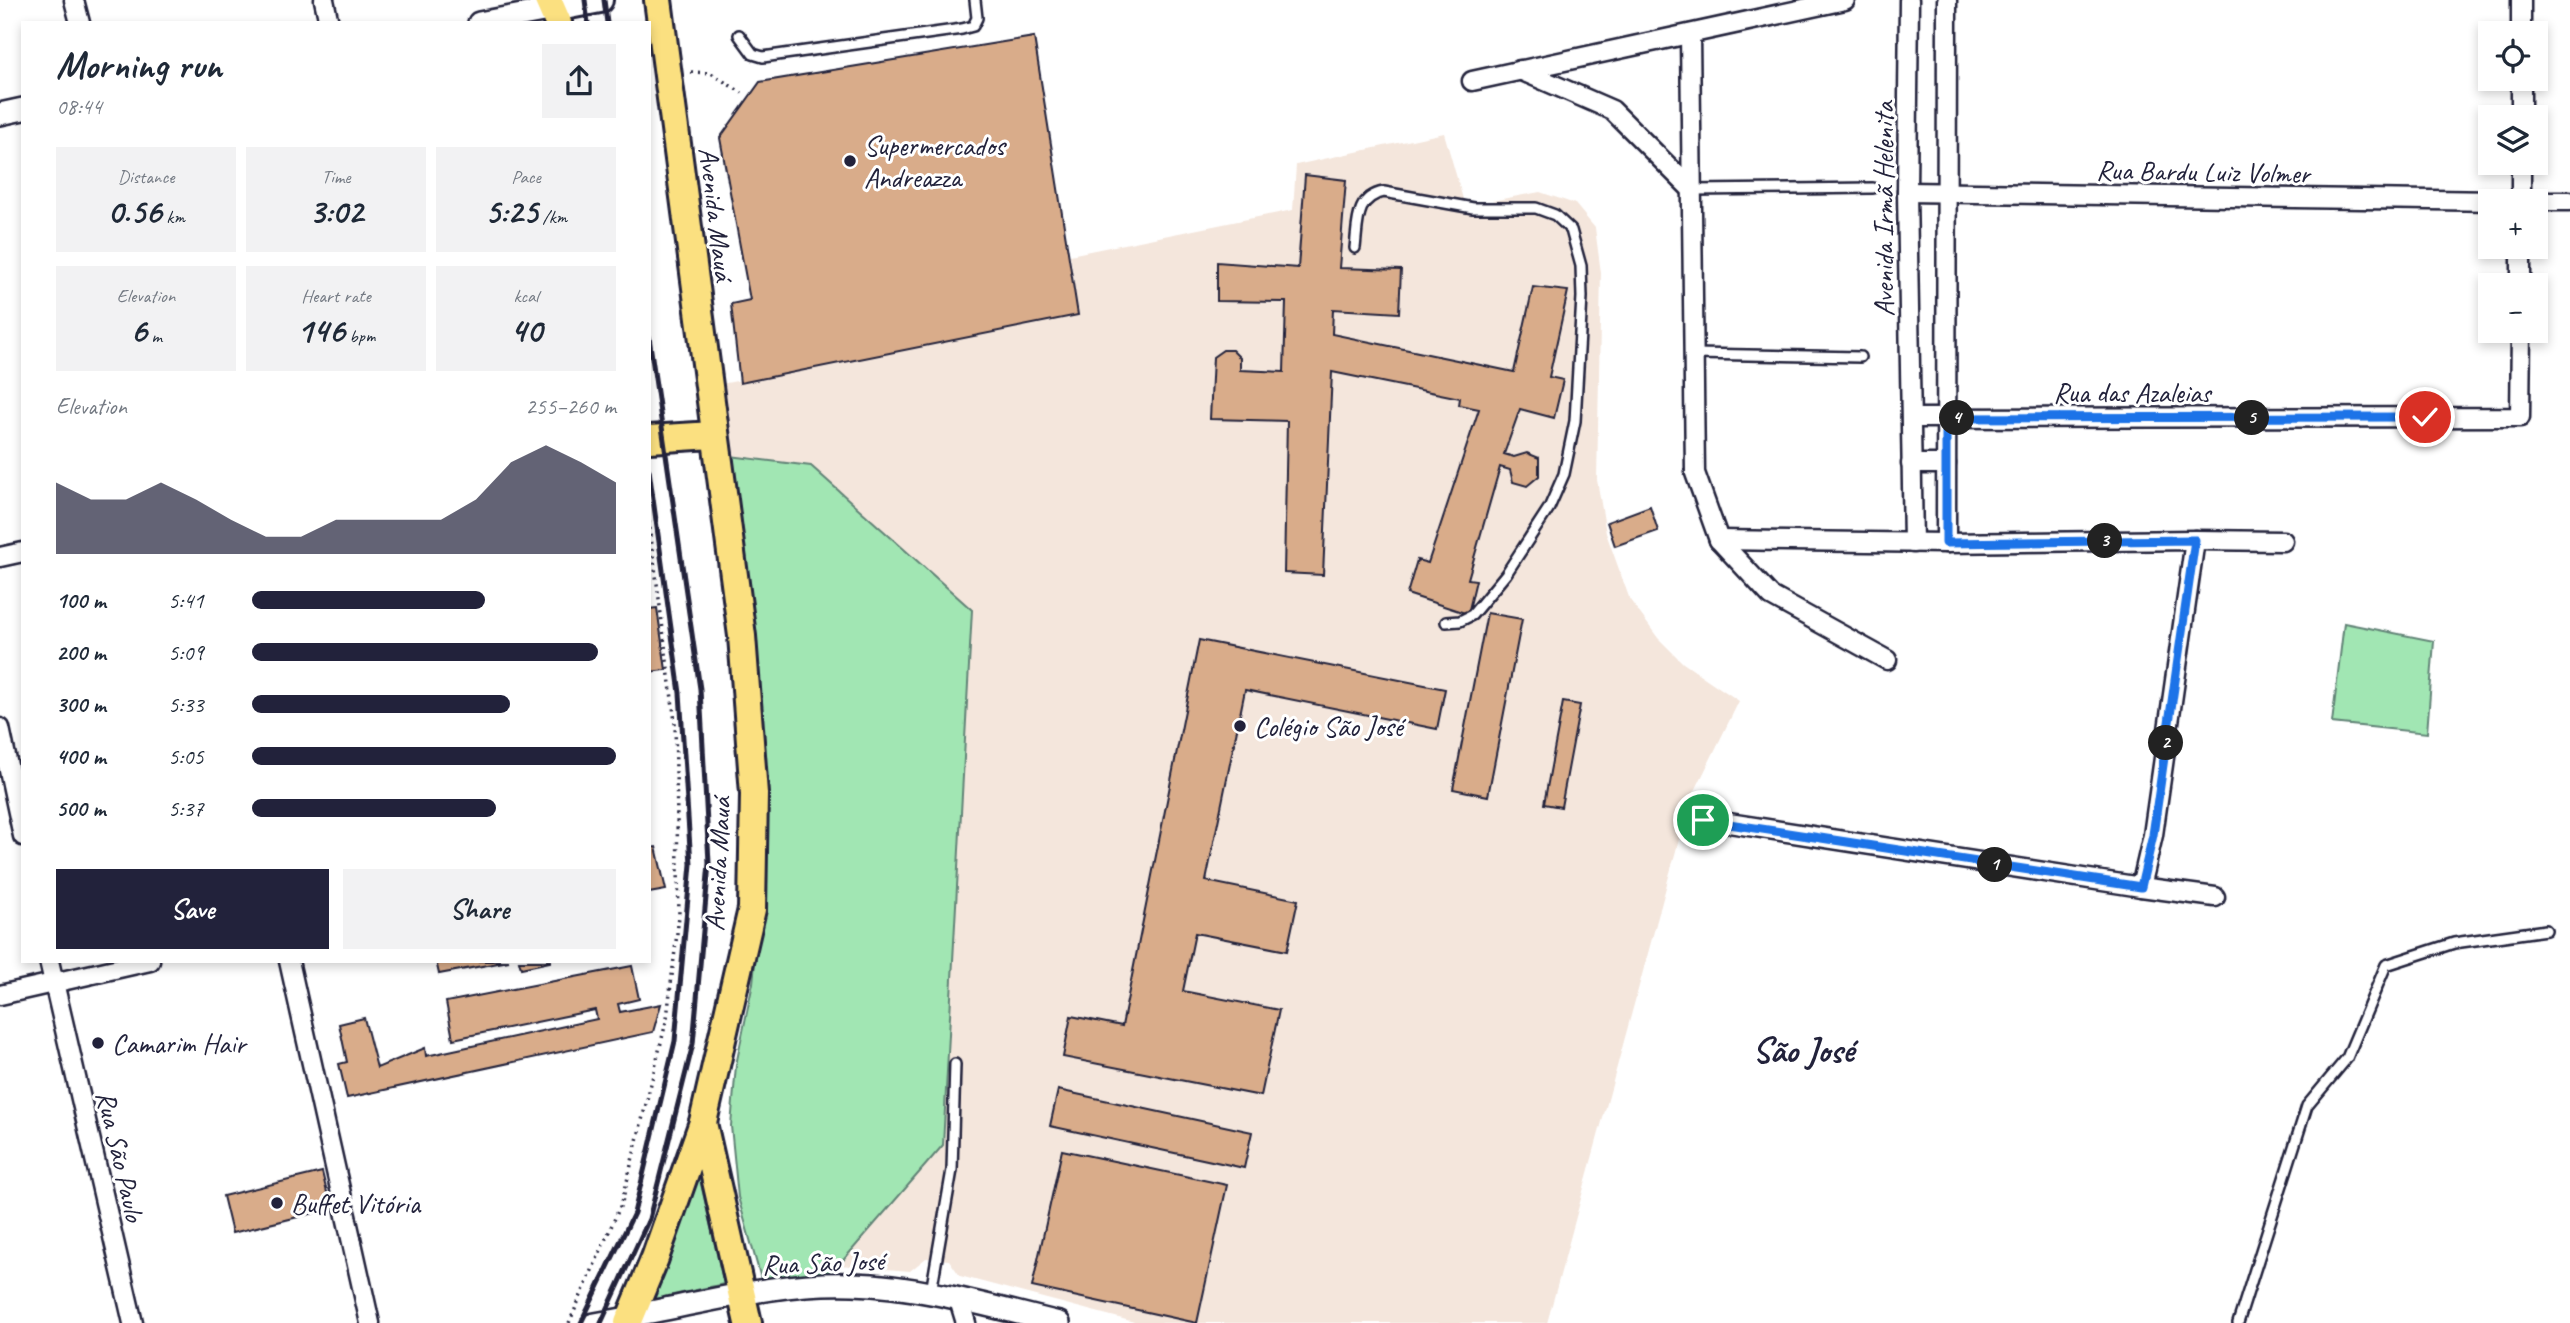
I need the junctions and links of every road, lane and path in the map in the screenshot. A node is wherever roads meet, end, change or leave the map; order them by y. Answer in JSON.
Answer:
{"nodes":[{"id":1,"x":74,"y":0,"type":"edge"},
{"id":2,"x":324,"y":0,"type":"edge"},
{"id":3,"x":600,"y":0,"type":"edge"},
{"id":4,"x":658,"y":0,"type":"edge"},
{"id":5,"x":975,"y":0,"type":"edge"},
{"id":6,"x":1846,"y":0,"type":"edge"},
{"id":7,"x":1909,"y":0,"type":"edge"},
{"id":8,"x":1947,"y":0,"type":"edge"},
{"id":9,"x":2521,"y":0,"type":"edge"},
{"id":10,"x":554,"y":11,"type":"edge"},
{"id":11,"x":79,"y":21,"type":"edge"},
{"id":12,"x":329,"y":21,"type":"edge"},
{"id":13,"x":492,"y":21,"type":"edge"},
{"id":14,"x":2521,"y":21,"type":"edge"},
{"id":15,"x":1689,"y":34,"type":"junction"},
{"id":16,"x":739,"y":35,"type":"dead end"},
{"id":17,"x":1520,"y":71,"type":"junction"},
{"id":18,"x":669,"y":78,"type":"junction"},
{"id":19,"x":1472,"y":81,"type":"dead end"},
{"id":20,"x":743,"y":93,"type":"dead end"},
{"id":21,"x":21,"y":109,"type":"edge"},
{"id":22,"x":0,"y":114,"type":"edge"},
{"id":23,"x":1873,"y":188,"type":"dead end"},
{"id":24,"x":1692,"y":190,"type":"junction"},
{"id":25,"x":1907,"y":192,"type":"junction"},
{"id":26,"x":1945,"y":194,"type":"junction"},
{"id":27,"x":2478,"y":201,"type":"edge"},
{"id":28,"x":2548,"y":201,"type":"edge"},
{"id":29,"x":2570,"y":201,"type":"edge"},
{"id":30,"x":1355,"y":248,"type":"dead end"},
{"id":31,"x":2521,"y":343,"type":"edge"},
{"id":32,"x":1694,"y":354,"type":"junction"},
{"id":33,"x":1860,"y":357,"type":"dead end"},
{"id":34,"x":1911,"y":418,"type":"junction"},
{"id":35,"x":1946,"y":418,"type":"junction"},
{"id":36,"x":713,"y":435,"type":"junction"},
{"id":37,"x":651,"y":439,"type":"edge"},
{"id":38,"x":1911,"y":464,"type":"junction"},
{"id":39,"x":1946,"y":464,"type":"junction"},
{"id":40,"x":651,"y":537,"type":"edge"},
{"id":41,"x":1719,"y":540,"type":"junction"},
{"id":42,"x":2195,"y":540,"type":"junction"},
{"id":43,"x":2283,"y":541,"type":"dead end"},
{"id":44,"x":1913,"y":542,"type":"junction"},
{"id":45,"x":1946,"y":543,"type":"junction"},
{"id":46,"x":21,"y":552,"type":"edge"},
{"id":47,"x":0,"y":557,"type":"edge"},
{"id":48,"x":1447,"y":622,"type":"dead end"},
{"id":49,"x":1887,"y":660,"type":"dead end"},
{"id":50,"x":0,"y":728,"type":"edge"},
{"id":51,"x":1703,"y":820,"type":"dead end"},
{"id":52,"x":21,"y":827,"type":"edge"},
{"id":53,"x":2141,"y":887,"type":"junction"},
{"id":54,"x":2215,"y":897,"type":"dead end"},
{"id":55,"x":2546,"y":930,"type":"dead end"},
{"id":56,"x":49,"y":963,"type":"edge"},
{"id":57,"x":142,"y":963,"type":"edge"},
{"id":58,"x":289,"y":963,"type":"edge"},
{"id":59,"x":54,"y":984,"type":"junction"},
{"id":60,"x":0,"y":995,"type":"edge"},
{"id":61,"x":955,"y":1064,"type":"dead end"},
{"id":62,"x":702,"y":1122,"type":"junction"},
{"id":63,"x":740,"y":1294,"type":"junction"},
{"id":64,"x":931,"y":1294,"type":"junction"},
{"id":65,"x":959,"y":1300,"type":"junction"},
{"id":66,"x":629,"y":1320,"type":"edge"},
{"id":67,"x":133,"y":1323,"type":"edge"},
{"id":68,"x":370,"y":1323,"type":"edge"},
{"id":69,"x":569,"y":1323,"type":"edge"},
{"id":70,"x":592,"y":1323,"type":"edge"},
{"id":71,"x":747,"y":1323,"type":"edge"},
{"id":72,"x":965,"y":1323,"type":"edge"},
{"id":73,"x":1059,"y":1323,"type":"edge"},
{"id":74,"x":2238,"y":1323,"type":"edge"}],
"edges":[{"from":1,"to":11,"type":"street"},
{"from":2,"to":12,"type":"street"},
{"from":3,"to":10,"type":"main road"},
{"from":4,"to":18,"type":"main road","name":"Avenida Mauá"},
{"from":5,"to":16,"type":"lane"},
{"from":6,"to":15,"type":"street"},
{"from":7,"to":25,"type":"street","name":"Avenida Irmã Helenita"},
{"from":8,"to":26,"type":"street"},
{"from":9,"to":14,"type":"street"},
{"from":10,"to":13,"type":"street"},
{"from":15,"to":17,"type":"street"},
{"from":15,"to":24,"type":"street"},
{"from":17,"to":19,"type":"street"},
{"from":17,"to":24,"type":"street"},
{"from":18,"to":20,"type":"path"},
{"from":18,"to":36,"type":"main road","name":"Avenida Mauá"},
{"from":21,"to":22,"type":"street"},
{"from":23,"to":24,"type":"lane"},
{"from":24,"to":32,"type":"street"},
{"from":25,"to":26,"type":"street","name":"Rua Bardu Luiz Volmer"},
{"from":25,"to":34,"type":"street","name":"Avenida Irmã Helenita"},
{"from":26,"to":27,"type":"street","name":"Rua Bardu Luiz Volmer"},
{"from":26,"to":35,"type":"street"},
{"from":28,"to":29,"type":"street"},
{"from":30,"to":48,"type":"lane"},
{"from":31,"to":35,"type":"street","name":"Rua das Azaleias"},
{"from":32,"to":33,"type":"lane"},
{"from":32,"to":41,"type":"street"},
{"from":34,"to":35,"type":"street","name":"Rua das Azaleias"},
{"from":34,"to":38,"type":"street","name":"Avenida Irmã Helenita"},
{"from":35,"to":39,"type":"street"},
{"from":36,"to":37,"type":"main road"},
{"from":36,"to":62,"type":"main road","name":"Avenida Mauá"},
{"from":38,"to":39,"type":"street"},
{"from":38,"to":44,"type":"street","name":"Avenida Irmã Helenita"},
{"from":39,"to":45,"type":"street"},
{"from":40,"to":69,"type":"path"},
{"from":41,"to":44,"type":"street"},
{"from":41,"to":49,"type":"street"},
{"from":42,"to":43,"type":"street"},
{"from":42,"to":45,"type":"street"},
{"from":42,"to":53,"type":"street"},
{"from":44,"to":45,"type":"street"},
{"from":46,"to":47,"type":"street"},
{"from":50,"to":52,"type":"street"},
{"from":51,"to":53,"type":"street"},
{"from":53,"to":54,"type":"street"},
{"from":55,"to":74,"type":"lane"},
{"from":56,"to":59,"type":"street","name":"Rua São Paulo"},
{"from":57,"to":59,"type":"street"},
{"from":58,"to":68,"type":"street"},
{"from":59,"to":60,"type":"street"},
{"from":59,"to":67,"type":"street","name":"Rua São Paulo"},
{"from":61,"to":64,"type":"lane"},
{"from":62,"to":63,"type":"main road"},
{"from":62,"to":66,"type":"main road","name":"Avenida Mauá"},
{"from":63,"to":64,"type":"street","name":"Rua São José"},
{"from":63,"to":66,"type":"street","name":"Rua São José"},
{"from":63,"to":71,"type":"main road"},
{"from":64,"to":65,"type":"street","name":"Rua São José"},
{"from":65,"to":72,"type":"street"},
{"from":65,"to":73,"type":"street","name":"Rua São José"},
{"from":66,"to":70,"type":"street"}]}
